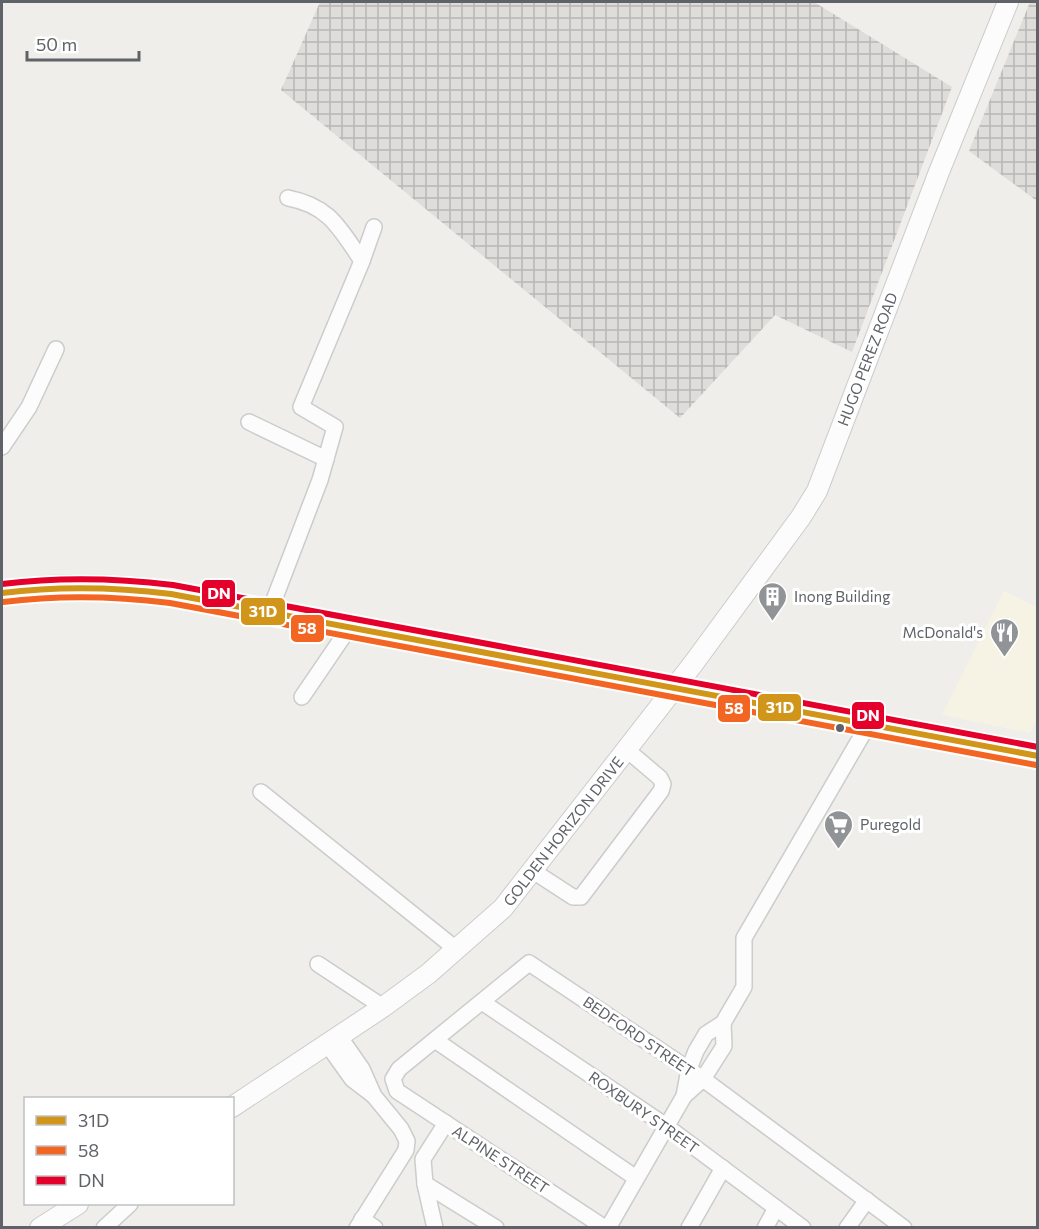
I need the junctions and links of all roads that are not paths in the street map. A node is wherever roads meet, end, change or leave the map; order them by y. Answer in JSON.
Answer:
{"nodes":[{"id":1,"x":1008,"y":2,"type":"edge"},
{"id":2,"x":288,"y":198,"type":"dead end"},
{"id":3,"x":374,"y":227,"type":"dead end"},
{"id":4,"x":362,"y":261,"type":"junction"},
{"id":5,"x":56,"y":349,"type":"dead end"},
{"id":6,"x":249,"y":422,"type":"dead end"},
{"id":7,"x":2,"y":447,"type":"edge"},
{"id":8,"x":326,"y":459,"type":"junction"},
{"id":9,"x":2,"y":593,"type":"edge"},
{"id":10,"x":269,"y":613,"type":"junction"},
{"id":11,"x":349,"y":628,"type":"junction"},
{"id":12,"x":674,"y":688,"type":"junction"},
{"id":13,"x":302,"y":697,"type":"dead end"},
{"id":14,"x":868,"y":725,"type":"junction"},
{"id":15,"x":627,"y":750,"type":"junction"},
{"id":16,"x":1038,"y":756,"type":"edge"},
{"id":17,"x":261,"y":792,"type":"dead end"},
{"id":18,"x":533,"y":871,"type":"junction"},
{"id":19,"x":456,"y":949,"type":"junction"},
{"id":20,"x":318,"y":964,"type":"dead end"},
{"id":21,"x":482,"y":1002,"type":"junction"},
{"id":22,"x":383,"y":1007,"type":"junction"},
{"id":23,"x":723,"y":1023,"type":"junction"},
{"id":24,"x":333,"y":1040,"type":"junction"},
{"id":25,"x":435,"y":1040,"type":"junction"},
{"id":26,"x":689,"y":1069,"type":"junction"},
{"id":27,"x":703,"y":1079,"type":"junction"},
{"id":28,"x":397,"y":1091,"type":"joint"},
{"id":29,"x":684,"y":1096,"type":"junction"},
{"id":30,"x":234,"y":1106,"type":"edge"},
{"id":31,"x":446,"y":1123,"type":"junction"},
{"id":32,"x":666,"y":1126,"type":"junction"},
{"id":33,"x":723,"y":1168,"type":"junction"},
{"id":34,"x":636,"y":1178,"type":"junction"},
{"id":35,"x":425,"y":1184,"type":"junction"},
{"id":36,"x":867,"y":1200,"type":"junction"},
{"id":37,"x":75,"y":1205,"type":"edge"},
{"id":38,"x":128,"y":1205,"type":"edge"},
{"id":39,"x":777,"y":1208,"type":"junction"},
{"id":40,"x":365,"y":1225,"type":"edge"},
{"id":41,"x":40,"y":1227,"type":"edge"},
{"id":42,"x":104,"y":1227,"type":"edge"},
{"id":43,"x":435,"y":1227,"type":"edge"},
{"id":44,"x":496,"y":1227,"type":"edge"},
{"id":45,"x":606,"y":1227,"type":"edge"},
{"id":46,"x":689,"y":1227,"type":"edge"},
{"id":47,"x":765,"y":1227,"type":"edge"},
{"id":48,"x":803,"y":1227,"type":"edge"},
{"id":49,"x":847,"y":1227,"type":"edge"},
{"id":50,"x":904,"y":1227,"type":"edge"}],
"edges":[{"from":1,"to":12,"type":"street","name":"HUGO PEREZ ROAD"},
{"from":2,"to":4,"type":"street"},
{"from":3,"to":4,"type":"street"},
{"from":4,"to":8,"type":"street"},
{"from":5,"to":7,"type":"street"},
{"from":6,"to":8,"type":"street"},
{"from":8,"to":10,"type":"street"},
{"from":9,"to":10,"type":"main road"},
{"from":10,"to":11,"type":"main road"},
{"from":11,"to":12,"type":"main road"},
{"from":11,"to":13,"type":"street"},
{"from":12,"to":14,"type":"main road"},
{"from":12,"to":15,"type":"street","name":"GOLDEN HORIZON DRIVE"},
{"from":14,"to":16,"type":"main road"},
{"from":14,"to":23,"type":"street"},
{"from":15,"to":18,"type":"street","name":"GOLDEN HORIZON DRIVE"},
{"from":15,"to":18,"type":"street"},
{"from":17,"to":19,"type":"street"},
{"from":18,"to":19,"type":"street","name":"GOLDEN HORIZON DRIVE"},
{"from":19,"to":22,"type":"street","name":"GOLDEN HORIZON DRIVE"},
{"from":20,"to":22,"type":"street"},
{"from":21,"to":25,"type":"street","name":"BEDFORD STREET"},
{"from":21,"to":26,"type":"street","name":"BEDFORD STREET"},
{"from":21,"to":32,"type":"street","name":"ROXBURY STREET"},
{"from":22,"to":24,"type":"street","name":"GOLDEN HORIZON DRIVE"},
{"from":23,"to":26,"type":"street"},
{"from":23,"to":27,"type":"street"},
{"from":24,"to":30,"type":"street","name":"GOLDEN HORIZON DRIVE"},
{"from":24,"to":40,"type":"street"},
{"from":25,"to":28,"type":"street","name":"BEDFORD STREET"},
{"from":25,"to":34,"type":"street"},
{"from":26,"to":27,"type":"street","name":"BEDFORD STREET"},
{"from":26,"to":29,"type":"street"},
{"from":27,"to":29,"type":"street"},
{"from":27,"to":36,"type":"street","name":"BEDFORD STREET"},
{"from":28,"to":31,"type":"street","name":"ALPINE STREET"},
{"from":29,"to":32,"type":"street"},
{"from":31,"to":35,"type":"street"},
{"from":31,"to":45,"type":"street","name":"ALPINE STREET"},
{"from":32,"to":33,"type":"street","name":"ROXBURY STREET"},
{"from":32,"to":34,"type":"street"},
{"from":33,"to":39,"type":"street","name":"ROXBURY STREET"},
{"from":33,"to":46,"type":"street"},
{"from":34,"to":45,"type":"street"},
{"from":35,"to":43,"type":"street"},
{"from":35,"to":44,"type":"street"},
{"from":36,"to":49,"type":"street"},
{"from":36,"to":50,"type":"street","name":"BEDFORD STREET"},
{"from":37,"to":41,"type":"street"},
{"from":38,"to":42,"type":"street"},
{"from":39,"to":47,"type":"street"},
{"from":39,"to":48,"type":"street","name":"ROXBURY STREET"}]}
